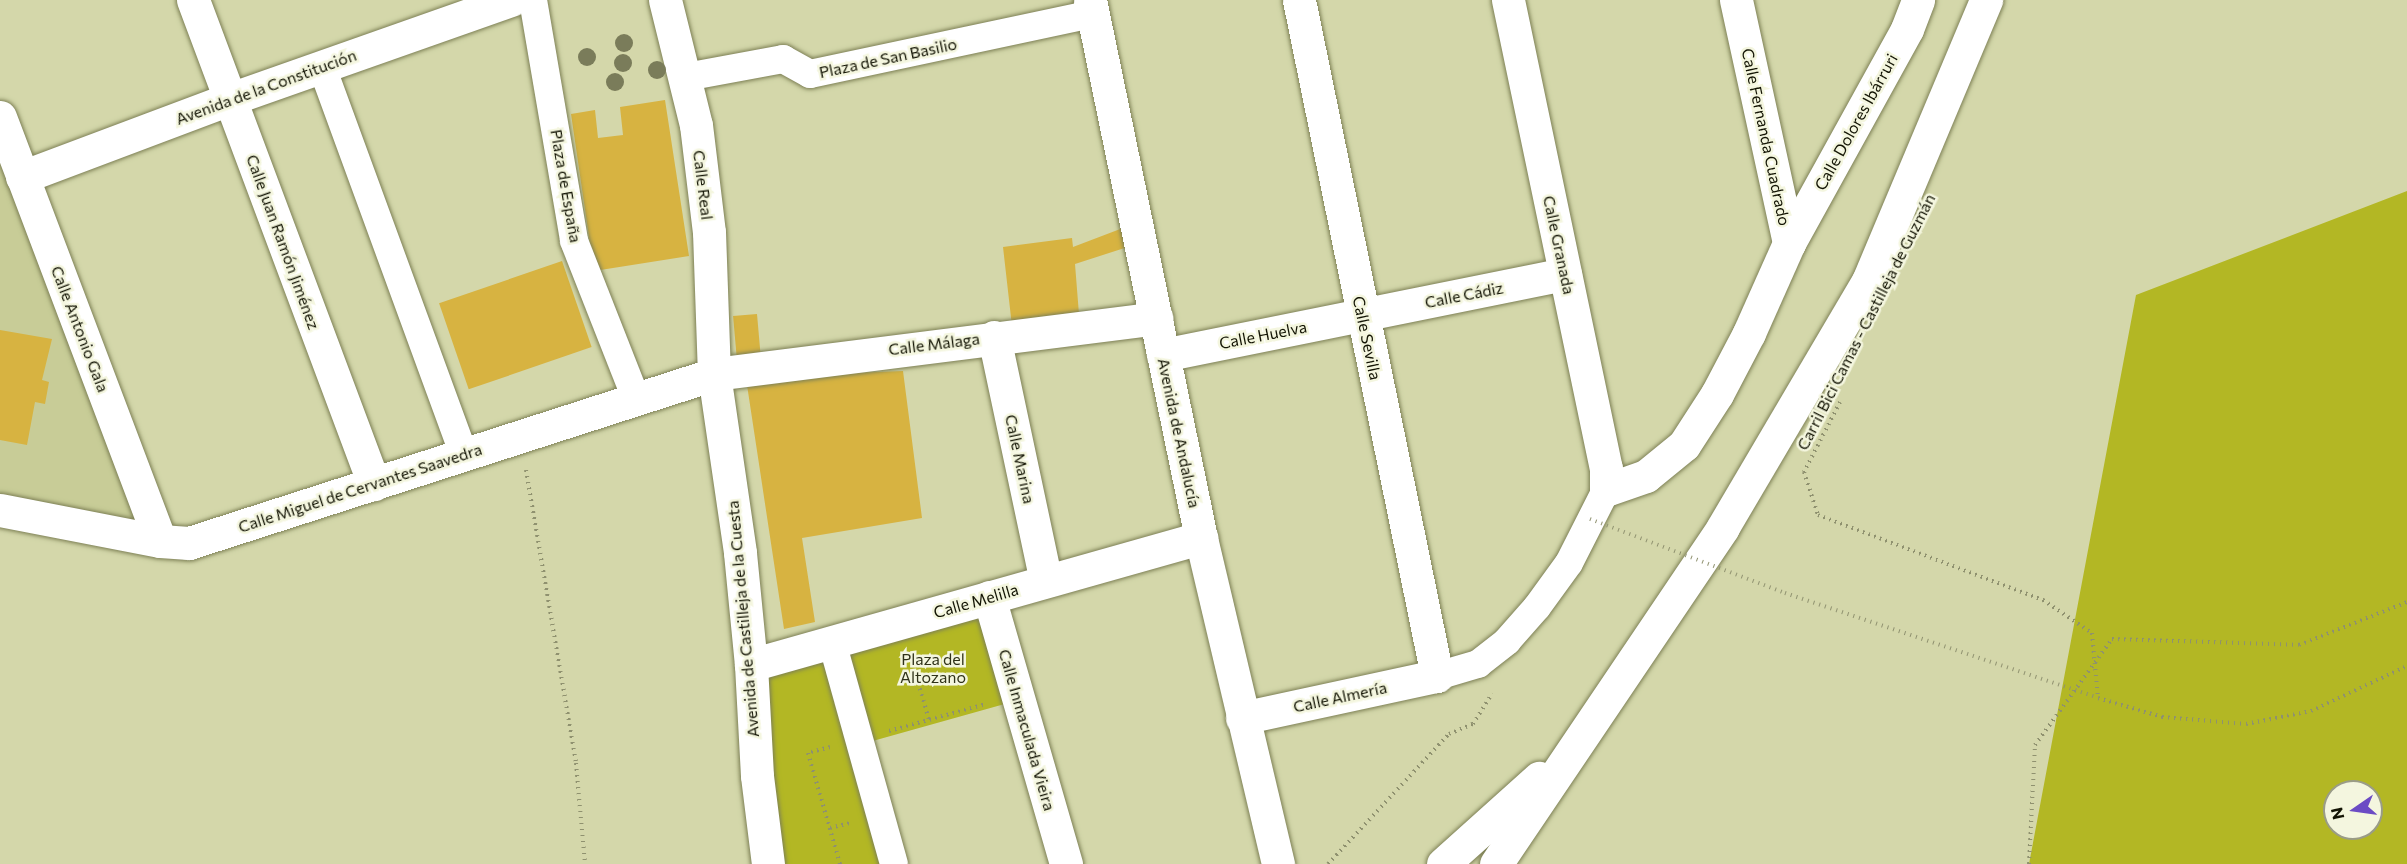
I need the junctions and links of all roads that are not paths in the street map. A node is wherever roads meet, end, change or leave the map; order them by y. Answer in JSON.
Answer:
{"nodes":[{"id":1,"x":193,"y":0,"type":"edge"},
{"id":2,"x":511,"y":0,"type":"edge"},
{"id":3,"x":533,"y":0,"type":"edge"},
{"id":4,"x":665,"y":0,"type":"edge"},
{"id":5,"x":1299,"y":0,"type":"edge"},
{"id":6,"x":1508,"y":0,"type":"edge"},
{"id":7,"x":1736,"y":0,"type":"edge"},
{"id":8,"x":1918,"y":0,"type":"edge"},
{"id":9,"x":1986,"y":0,"type":"edge"},
{"id":10,"x":1091,"y":7,"type":"edge"},
{"id":11,"x":438,"y":12,"type":"edge"},
{"id":12,"x":322,"y":66,"type":"junction"},
{"id":13,"x":686,"y":77,"type":"junction"},
{"id":14,"x":230,"y":99,"type":"junction"},
{"id":15,"x":0,"y":117,"type":"edge"},
{"id":16,"x":22,"y":177,"type":"junction"},
{"id":17,"x":1789,"y":243,"type":"junction"},
{"id":18,"x":1565,"y":274,"type":"junction"},
{"id":19,"x":1362,"y":316,"type":"junction"},
{"id":20,"x":1156,"y":318,"type":"junction"},
{"id":21,"x":994,"y":337,"type":"junction"},
{"id":22,"x":1163,"y":355,"type":"junction"},
{"id":23,"x":714,"y":374,"type":"junction"},
{"id":24,"x":636,"y":398,"type":"junction"},
{"id":25,"x":464,"y":454,"type":"junction"},
{"id":26,"x":374,"y":484,"type":"junction"},
{"id":27,"x":1606,"y":490,"type":"junction"},
{"id":28,"x":0,"y":510,"type":"edge"},
{"id":29,"x":1201,"y":538,"type":"junction"},
{"id":30,"x":160,"y":542,"type":"junction"},
{"id":31,"x":1046,"y":580,"type":"junction"},
{"id":32,"x":989,"y":597,"type":"junction"},
{"id":33,"x":832,"y":642,"type":"junction"},
{"id":34,"x":751,"y":665,"type":"junction"},
{"id":35,"x":1437,"y":676,"type":"junction"},
{"id":36,"x":1242,"y":718,"type":"junction"},
{"id":37,"x":1576,"y":745,"type":"junction"},
{"id":38,"x":768,"y":864,"type":"edge"},
{"id":39,"x":894,"y":864,"type":"edge"},
{"id":40,"x":1066,"y":864,"type":"edge"},
{"id":41,"x":1278,"y":864,"type":"edge"},
{"id":42,"x":1443,"y":864,"type":"edge"},
{"id":43,"x":1496,"y":864,"type":"edge"}],
"edges":[{"from":1,"to":14,"type":"street","name":"Calle Juan Ramón Jiménez"},
{"from":2,"to":11,"type":"street","name":"Avenida de la Constitución"},
{"from":3,"to":24,"type":"street","name":"Plaza de España"},
{"from":4,"to":13,"type":"street","name":"Calle Real"},
{"from":5,"to":19,"type":"street","name":"Calle Sevilla"},
{"from":6,"to":18,"type":"street","name":"Calle Granada"},
{"from":7,"to":17,"type":"street","name":"Calle Fernanda Cuadrado"},
{"from":8,"to":17,"type":"street","name":"Calle Dolores Ibárruri"},
{"from":9,"to":37,"type":"street"},
{"from":10,"to":13,"type":"street","name":"Plaza de San Basilio"},
{"from":10,"to":20,"type":"street","name":"Avenida de Andalucía"},
{"from":11,"to":12,"type":"street","name":"Avenida de la Constitución"},
{"from":12,"to":14,"type":"street","name":"Avenida de la Constitución"},
{"from":12,"to":25,"type":"street"},
{"from":13,"to":23,"type":"street","name":"Calle Real"},
{"from":14,"to":16,"type":"street","name":"Avenida de la Constitución"},
{"from":14,"to":26,"type":"street","name":"Calle Juan Ramón Jiménez"},
{"from":15,"to":16,"type":"street","name":"Calle Antonio Gala"},
{"from":16,"to":30,"type":"street","name":"Calle Antonio Gala"},
{"from":17,"to":27,"type":"street","name":"Calle Fernanda Cuadrado"},
{"from":18,"to":19,"type":"street","name":"Calle Cádiz"},
{"from":18,"to":27,"type":"street","name":"Calle Granada"},
{"from":19,"to":22,"type":"street","name":"Calle Huelva"},
{"from":19,"to":35,"type":"street","name":"Calle Sevilla"},
{"from":20,"to":21,"type":"street","name":"Calle Málaga"},
{"from":20,"to":22,"type":"street","name":"Avenida de Andalucía"},
{"from":21,"to":23,"type":"street","name":"Calle Málaga"},
{"from":21,"to":31,"type":"street","name":"Calle Marina"},
{"from":22,"to":29,"type":"street","name":"Avenida de Andalucía"},
{"from":23,"to":24,"type":"street","name":"Calle Miguel de Cervantes Saavedra"},
{"from":23,"to":34,"type":"street","name":"Avenida de Castilleja de la Cuesta"},
{"from":24,"to":25,"type":"street","name":"Calle Miguel de Cervantes Saavedra"},
{"from":25,"to":26,"type":"street","name":"Calle Miguel de Cervantes Saavedra"},
{"from":26,"to":30,"type":"street","name":"Calle Miguel de Cervantes Saavedra"},
{"from":27,"to":35,"type":"street"},
{"from":28,"to":30,"type":"street","name":"Calle Miguel de Cervantes Saavedra"},
{"from":29,"to":31,"type":"street","name":"Calle Melilla"},
{"from":29,"to":36,"type":"street","name":"Avenida de Andalucía"},
{"from":31,"to":32,"type":"street","name":"Calle Melilla"},
{"from":32,"to":33,"type":"street","name":"Calle Melilla"},
{"from":32,"to":40,"type":"street","name":"Calle Inmaculada Vieira"},
{"from":33,"to":34,"type":"street","name":"Calle Melilla"},
{"from":33,"to":39,"type":"street"},
{"from":34,"to":38,"type":"street","name":"Avenida de Castilleja de la Cuesta"},
{"from":35,"to":36,"type":"street","name":"Calle Almería"},
{"from":36,"to":41,"type":"street","name":"Avenida de Andalucía"},
{"from":37,"to":42,"type":"street"},
{"from":37,"to":43,"type":"street"}]}
